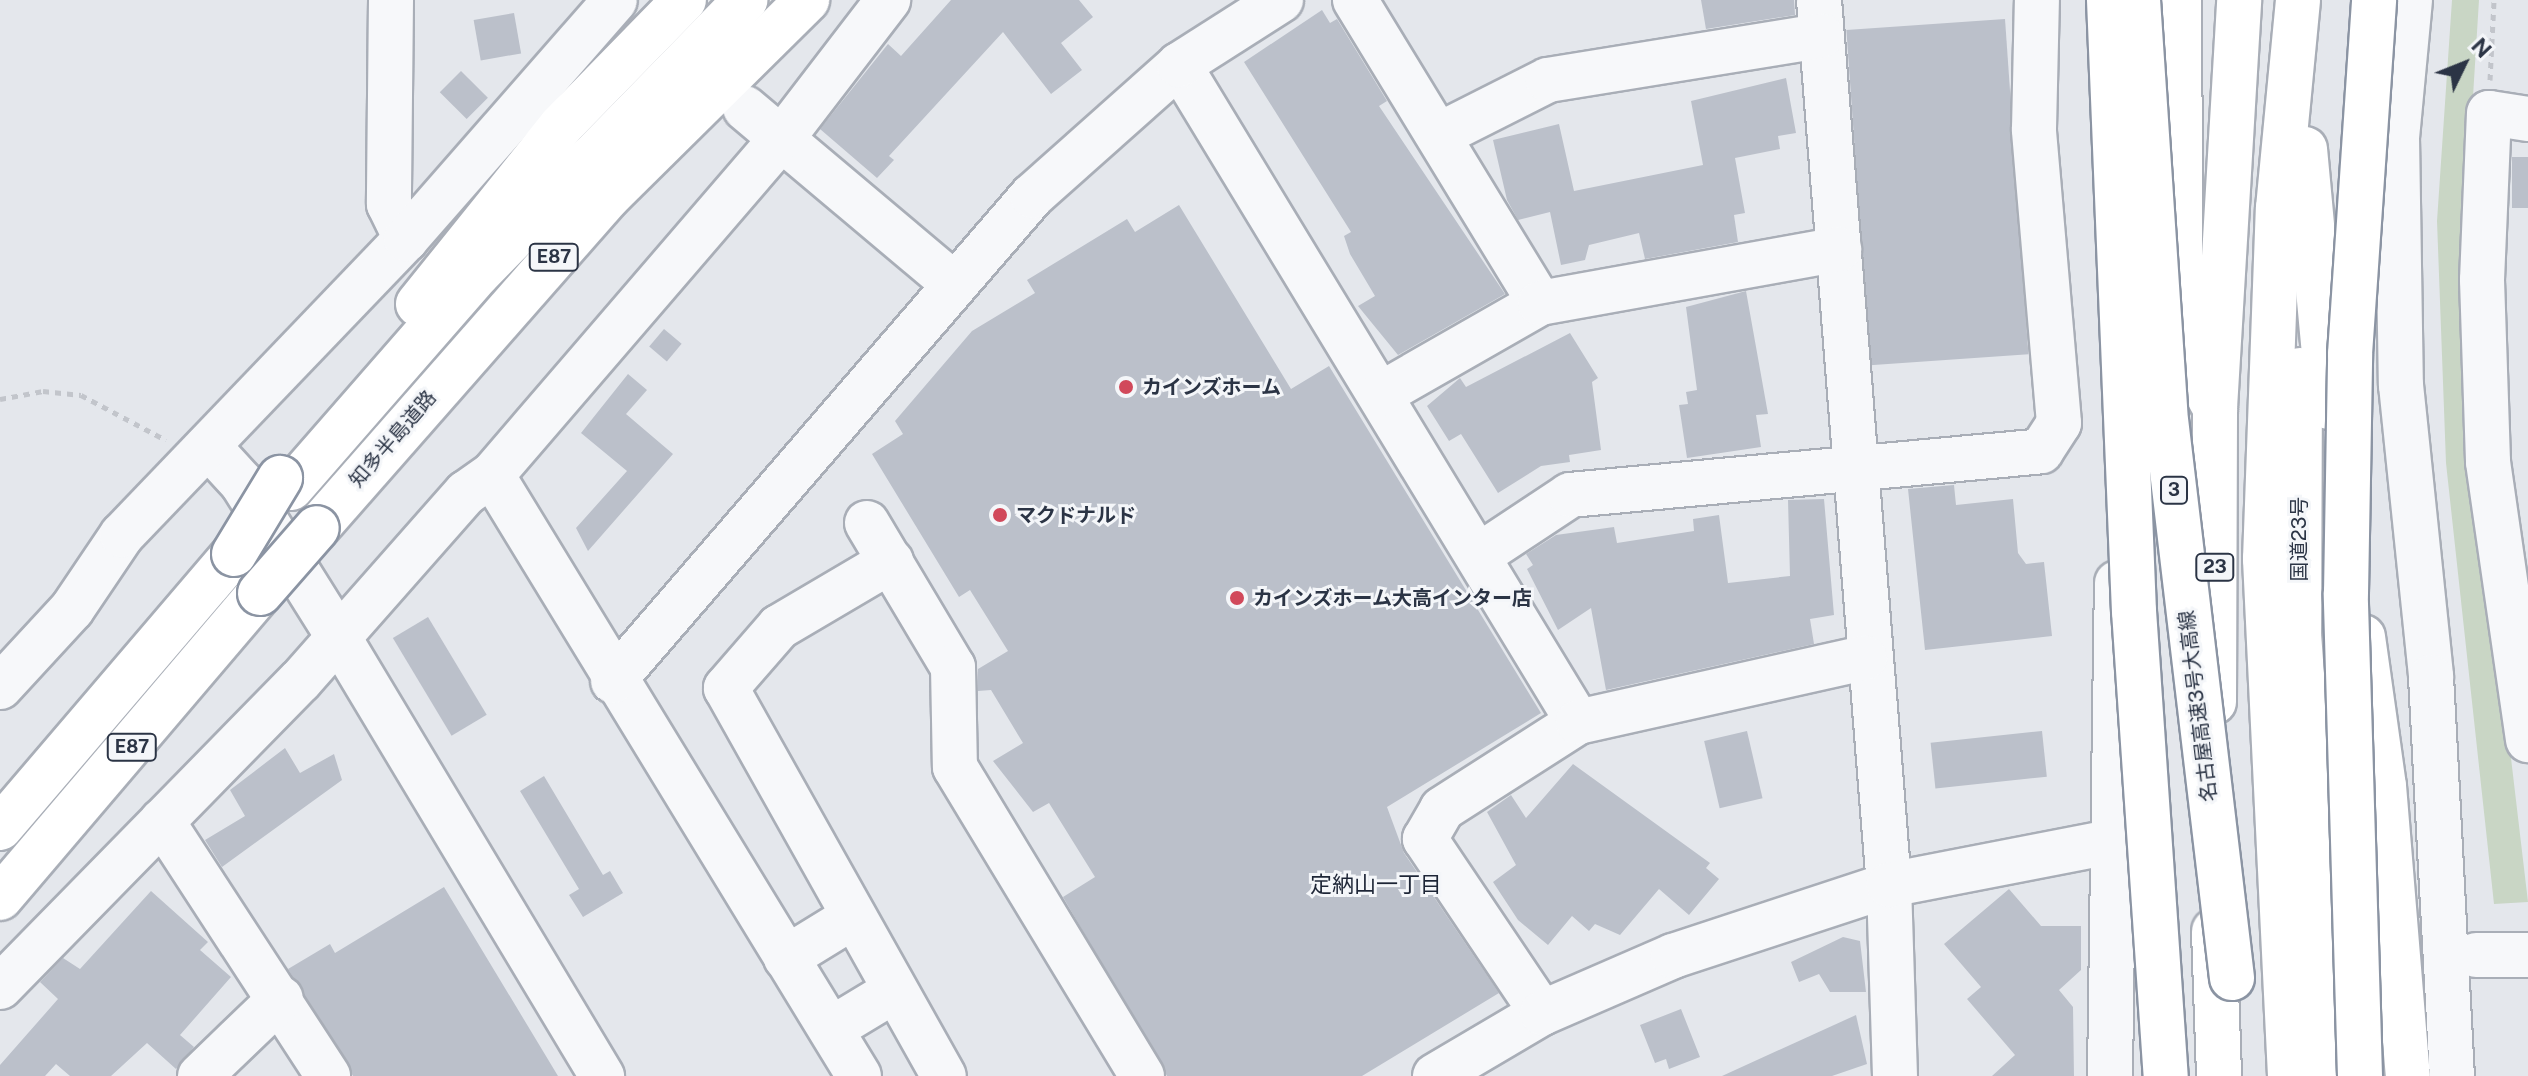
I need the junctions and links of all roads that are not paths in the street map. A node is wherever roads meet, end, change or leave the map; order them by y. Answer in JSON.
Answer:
{"nodes":[{"id":1,"x":391,"y":0,"type":"edge"},
{"id":2,"x":745,"y":0,"type":"edge"},
{"id":3,"x":807,"y":0,"type":"edge"},
{"id":4,"x":888,"y":0,"type":"edge"},
{"id":5,"x":1281,"y":0,"type":"edge"},
{"id":6,"x":1355,"y":0,"type":"edge"},
{"id":7,"x":2037,"y":0,"type":"edge"},
{"id":8,"x":2109,"y":0,"type":"edge"},
{"id":9,"x":2138,"y":0,"type":"edge"},
{"id":10,"x":2153,"y":0,"type":"edge"},
{"id":11,"x":2179,"y":0,"type":"edge"},
{"id":12,"x":2239,"y":0,"type":"edge"},
{"id":13,"x":2298,"y":0,"type":"edge"},
{"id":14,"x":2304,"y":0,"type":"edge"},
{"id":15,"x":2374,"y":0,"type":"edge"},
{"id":16,"x":2410,"y":0,"type":"edge"},
{"id":17,"x":650,"y":1,"type":"edge"},
{"id":18,"x":1820,"y":18,"type":"edge"},
{"id":19,"x":1179,"y":65,"type":"junction"},
{"id":20,"x":2301,"y":79,"type":"junction"},
{"id":21,"x":745,"y":108,"type":"dead end"},
{"id":22,"x":2508,"y":116,"type":"edge"},
{"id":23,"x":1439,"y":135,"type":"junction"},
{"id":24,"x":783,"y":137,"type":"junction"},
{"id":25,"x":406,"y":239,"type":"junction"},
{"id":26,"x":1839,"y":249,"type":"junction"},
{"id":27,"x":954,"y":284,"type":"junction"},
{"id":28,"x":1540,"y":303,"type":"junction"},
{"id":29,"x":1381,"y":394,"type":"junction"},
{"id":30,"x":2215,"y":408,"type":"junction"},
{"id":31,"x":198,"y":456,"type":"junction"},
{"id":32,"x":1857,"y":473,"type":"junction"},
{"id":33,"x":492,"y":475,"type":"junction"},
{"id":34,"x":286,"y":483,"type":"junction"},
{"id":35,"x":867,"y":523,"type":"dead end"},
{"id":36,"x":1478,"y":556,"type":"junction"},
{"id":37,"x":891,"y":561,"type":"junction"},
{"id":38,"x":2518,"y":561,"type":"edge"},
{"id":39,"x":336,"y":633,"type":"junction"},
{"id":40,"x":1865,"y":658,"type":"junction"},
{"id":41,"x":2431,"y":677,"type":"junction"},
{"id":42,"x":613,"y":681,"type":"junction"},
{"id":43,"x":0,"y":687,"type":"edge"},
{"id":44,"x":1578,"y":722,"type":"junction"},
{"id":45,"x":2528,"y":740,"type":"edge"},
{"id":46,"x":162,"y":821,"type":"junction"},
{"id":47,"x":0,"y":828,"type":"edge"},
{"id":48,"x":2110,"y":842,"type":"junction"},
{"id":49,"x":1889,"y":885,"type":"junction"},
{"id":50,"x":0,"y":898,"type":"edge"},
{"id":51,"x":851,"y":918,"type":"junction"},
{"id":52,"x":2476,"y":955,"type":"junction"},
{"id":53,"x":2528,"y":955,"type":"edge"},
{"id":54,"x":786,"y":958,"type":"junction"},
{"id":55,"x":0,"y":987,"type":"edge"},
{"id":56,"x":894,"y":991,"type":"junction"},
{"id":57,"x":281,"y":998,"type":"junction"},
{"id":58,"x":1542,"y":1013,"type":"junction"},
{"id":59,"x":2214,"y":1023,"type":"junction"},
{"id":60,"x":831,"y":1029,"type":"junction"},
{"id":61,"x":200,"y":1076,"type":"edge"},
{"id":62,"x":328,"y":1076,"type":"edge"},
{"id":63,"x":602,"y":1076,"type":"edge"},
{"id":64,"x":859,"y":1076,"type":"edge"},
{"id":65,"x":944,"y":1076,"type":"edge"},
{"id":66,"x":1142,"y":1076,"type":"edge"},
{"id":67,"x":1435,"y":1076,"type":"edge"},
{"id":68,"x":1895,"y":1076,"type":"edge"},
{"id":69,"x":2110,"y":1076,"type":"edge"},
{"id":70,"x":2166,"y":1076,"type":"edge"},
{"id":71,"x":2196,"y":1076,"type":"edge"},
{"id":72,"x":2219,"y":1076,"type":"edge"},
{"id":73,"x":2245,"y":1076,"type":"edge"},
{"id":74,"x":2290,"y":1076,"type":"edge"},
{"id":75,"x":2332,"y":1076,"type":"edge"},
{"id":76,"x":2360,"y":1076,"type":"edge"},
{"id":77,"x":2408,"y":1076,"type":"edge"},
{"id":78,"x":2452,"y":1076,"type":"edge"},
{"id":79,"x":2482,"y":1076,"type":"edge"}],
"edges":[{"from":1,"to":25,"type":"street"},
{"from":2,"to":34,"type":"highway","number":"E87"},
{"from":3,"to":50,"type":"highway","name":"知多半島道路","number":"E87","bridge":true},
{"from":4,"to":24,"type":"street"},
{"from":5,"to":19,"type":"street"},
{"from":6,"to":23,"type":"street"},
{"from":7,"to":32,"type":"street"},
{"from":8,"to":70,"type":"highway","bridge":true},
{"from":9,"to":73,"type":"highway","name":"名古屋高速3号大高線","number":"3","bridge":true},
{"from":10,"to":48,"type":"street"},
{"from":11,"to":30,"type":"highway"},
{"from":12,"to":30,"type":"highway","number":"23"},
{"from":13,"to":74,"type":"highway"},
{"from":14,"to":20,"type":"highway","name":"国道23号"},
{"from":15,"to":76,"type":"highway","bridge":true},
{"from":16,"to":41,"type":"street"},
{"from":17,"to":25,"type":"street"},
{"from":17,"to":34,"type":"highway"},
{"from":18,"to":23,"type":"street"},
{"from":18,"to":26,"type":"street"},
{"from":19,"to":27,"type":"street"},
{"from":19,"to":29,"type":"street"},
{"from":20,"to":75,"type":"highway","name":"国道23号"},
{"from":20,"to":77,"type":"highway"},
{"from":21,"to":24,"type":"street"},
{"from":22,"to":38,"type":"street"},
{"from":23,"to":28,"type":"street"},
{"from":24,"to":27,"type":"street"},
{"from":24,"to":33,"type":"street"},
{"from":25,"to":31,"type":"street"},
{"from":26,"to":28,"type":"street"},
{"from":26,"to":32,"type":"street"},
{"from":27,"to":42,"type":"street"},
{"from":28,"to":29,"type":"street"},
{"from":29,"to":36,"type":"street"},
{"from":30,"to":59,"type":"highway","number":"23"},
{"from":31,"to":39,"type":"street"},
{"from":31,"to":43,"type":"street"},
{"from":32,"to":36,"type":"street"},
{"from":32,"to":40,"type":"street"},
{"from":33,"to":39,"type":"street"},
{"from":33,"to":42,"type":"street"},
{"from":34,"to":47,"type":"highway","number":"E87","bridge":true},
{"from":35,"to":37,"type":"street"},
{"from":36,"to":44,"type":"street"},
{"from":37,"to":51,"type":"street"},
{"from":37,"to":66,"type":"street"},
{"from":38,"to":45,"type":"street"},
{"from":39,"to":46,"type":"street"},
{"from":39,"to":63,"type":"street"},
{"from":40,"to":44,"type":"street"},
{"from":40,"to":49,"type":"street"},
{"from":41,"to":52,"type":"street"},
{"from":41,"to":78,"type":"street"},
{"from":42,"to":54,"type":"street"},
{"from":44,"to":58,"type":"street"},
{"from":46,"to":55,"type":"street"},
{"from":46,"to":57,"type":"street"},
{"from":48,"to":49,"type":"street"},
{"from":48,"to":69,"type":"street"},
{"from":49,"to":58,"type":"street"},
{"from":49,"to":68,"type":"street"},
{"from":51,"to":54,"type":"street"},
{"from":51,"to":56,"type":"street"},
{"from":52,"to":53,"type":"street"},
{"from":52,"to":79,"type":"street"},
{"from":54,"to":60,"type":"street"},
{"from":56,"to":60,"type":"street"},
{"from":56,"to":65,"type":"street"},
{"from":57,"to":61,"type":"street"},
{"from":57,"to":62,"type":"street"},
{"from":58,"to":67,"type":"street"},
{"from":59,"to":71,"type":"highway"},
{"from":59,"to":72,"type":"highway","number":"23"},
{"from":60,"to":64,"type":"street"}]}
